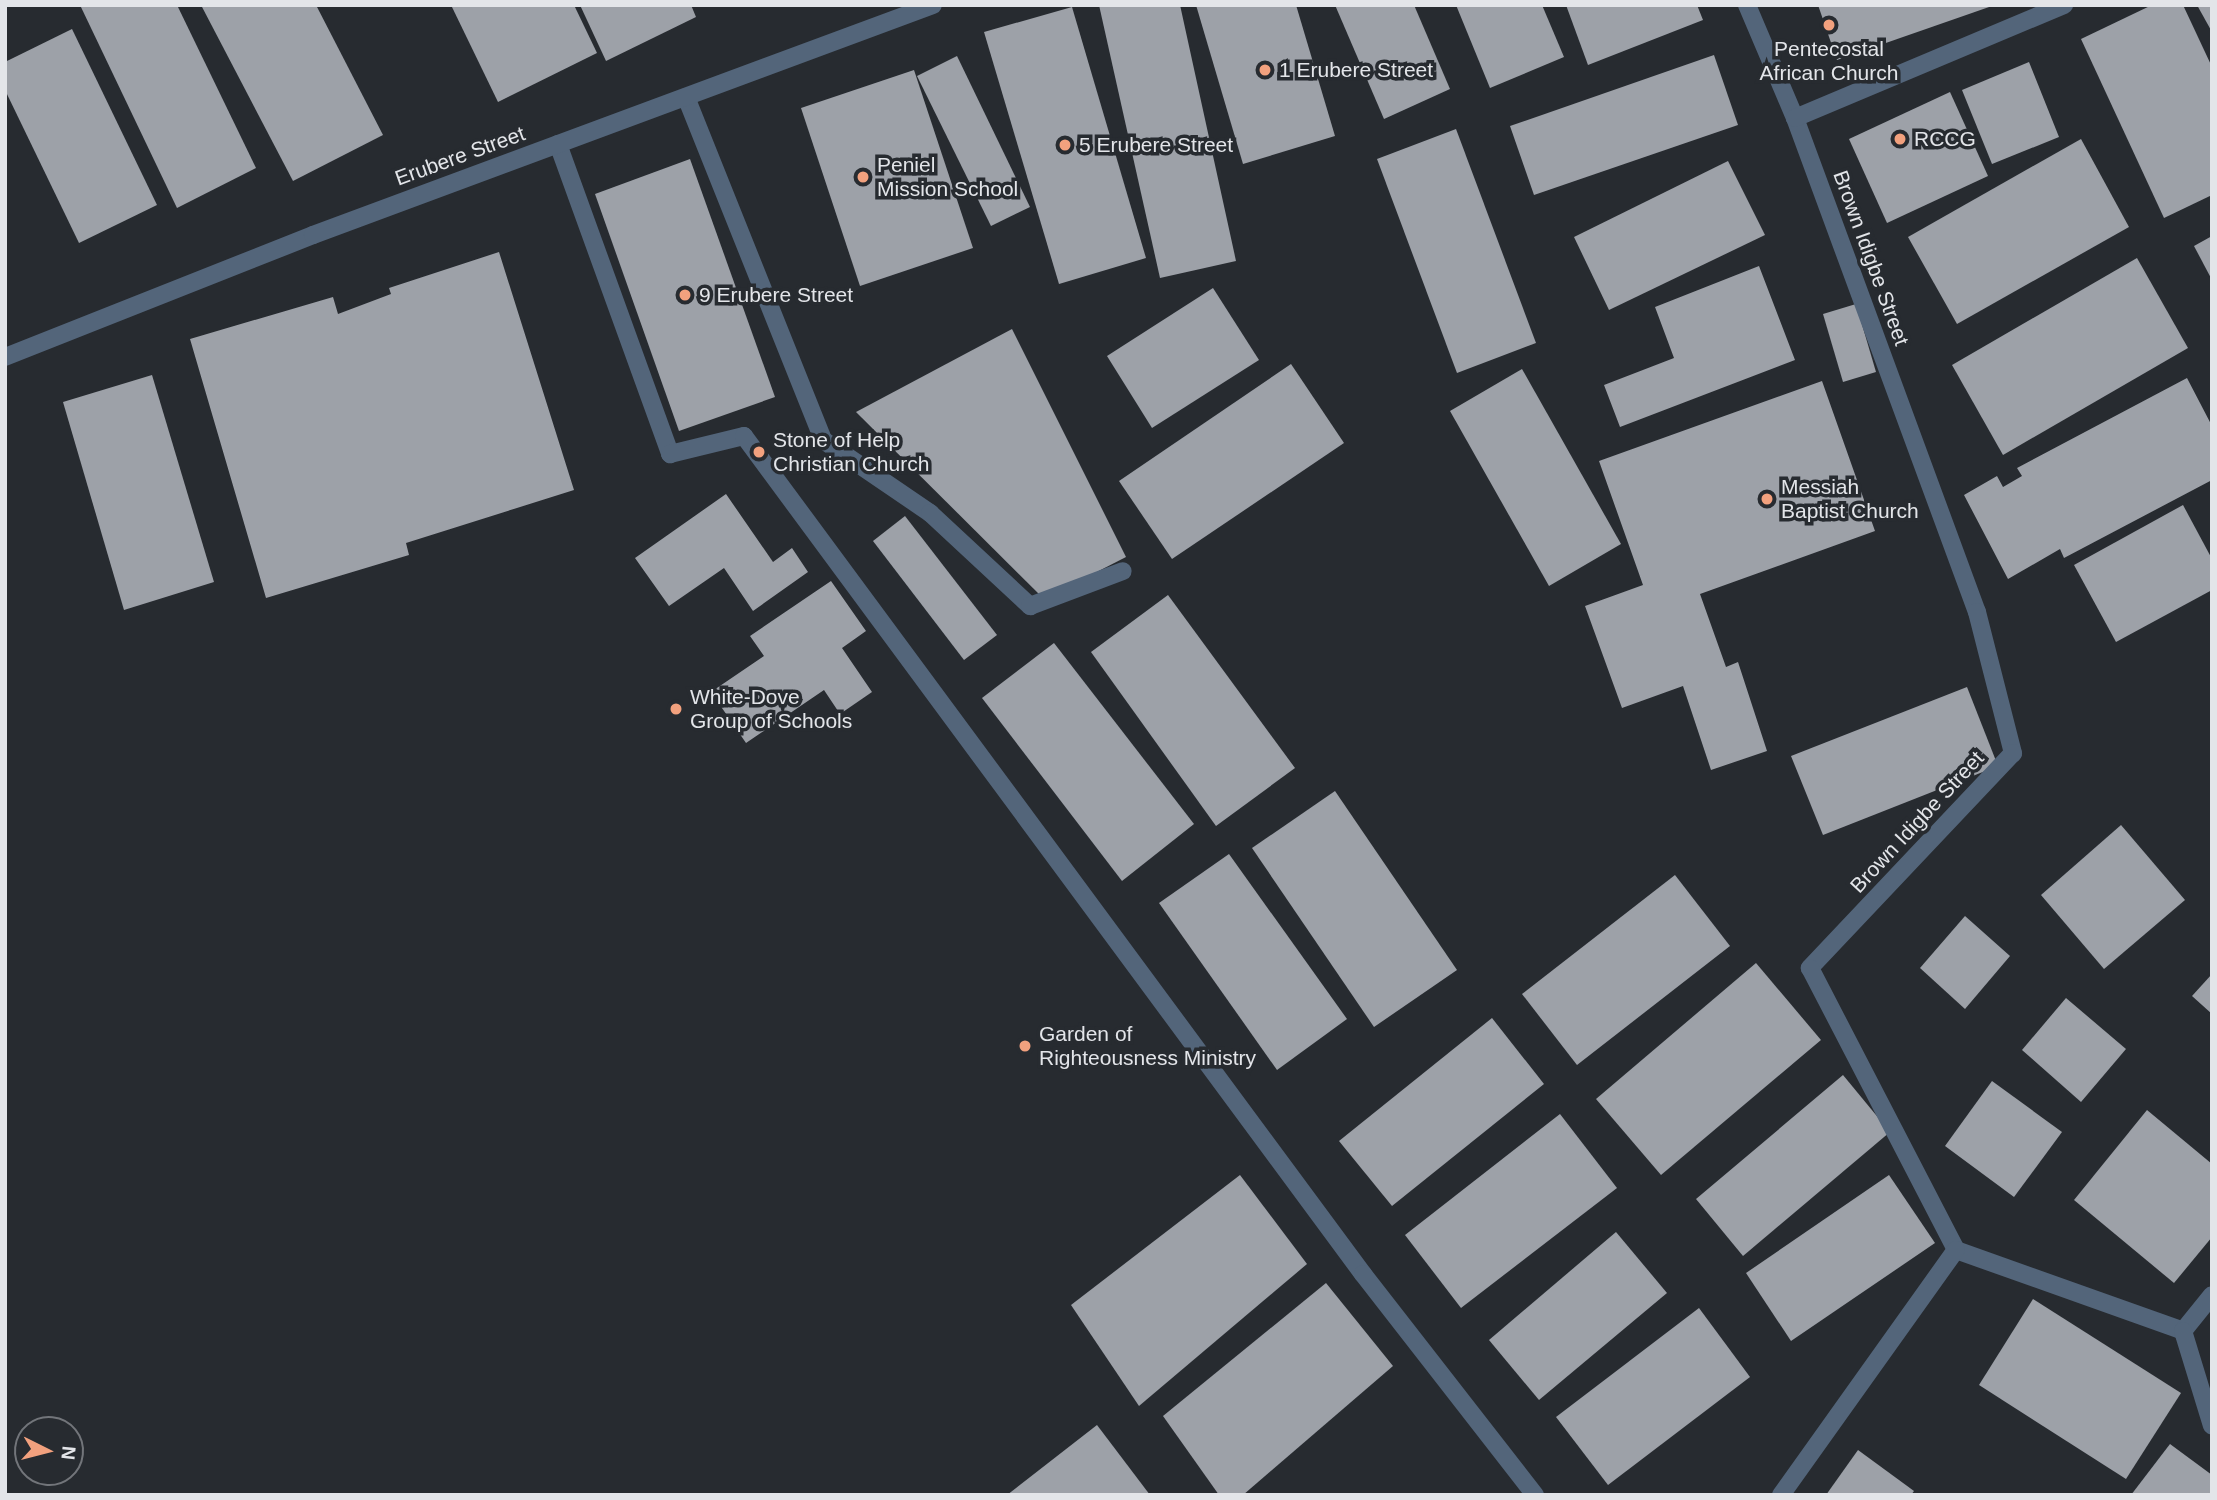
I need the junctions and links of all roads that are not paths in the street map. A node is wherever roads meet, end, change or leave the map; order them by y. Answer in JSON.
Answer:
{"nodes":[{"id":1,"x":933,"y":5,"type":"edge"},
{"id":2,"x":1747,"y":5,"type":"edge"},
{"id":3,"x":2064,"y":5,"type":"edge"},
{"id":4,"x":686,"y":97,"type":"junction"},
{"id":5,"x":1795,"y":118,"type":"junction"},
{"id":6,"x":558,"y":144,"type":"junction"},
{"id":7,"x":5,"y":357,"type":"edge"},
{"id":8,"x":1123,"y":571,"type":"dead end"},
{"id":9,"x":1956,"y":1250,"type":"junction"},
{"id":10,"x":2212,"y":1295,"type":"edge"},
{"id":11,"x":2183,"y":1331,"type":"junction"},
{"id":12,"x":2212,"y":1426,"type":"edge"},
{"id":13,"x":1788,"y":1492,"type":"edge"},
{"id":14,"x":1535,"y":1495,"type":"edge"}],
"edges":[{"from":1,"to":4,"type":"street","name":"Erubere Street"},
{"from":2,"to":5,"type":"street","name":"Brown Idigbe Street"},
{"from":3,"to":5,"type":"street"},
{"from":4,"to":6,"type":"street","name":"Erubere Street"},
{"from":4,"to":8,"type":"street"},
{"from":5,"to":9,"type":"street","name":"Brown Idigbe Street"},
{"from":6,"to":7,"type":"street","name":"Erubere Street"},
{"from":6,"to":14,"type":"street"},
{"from":9,"to":11,"type":"street"},
{"from":9,"to":13,"type":"street"},
{"from":10,"to":11,"type":"street"},
{"from":11,"to":12,"type":"street"}]}
